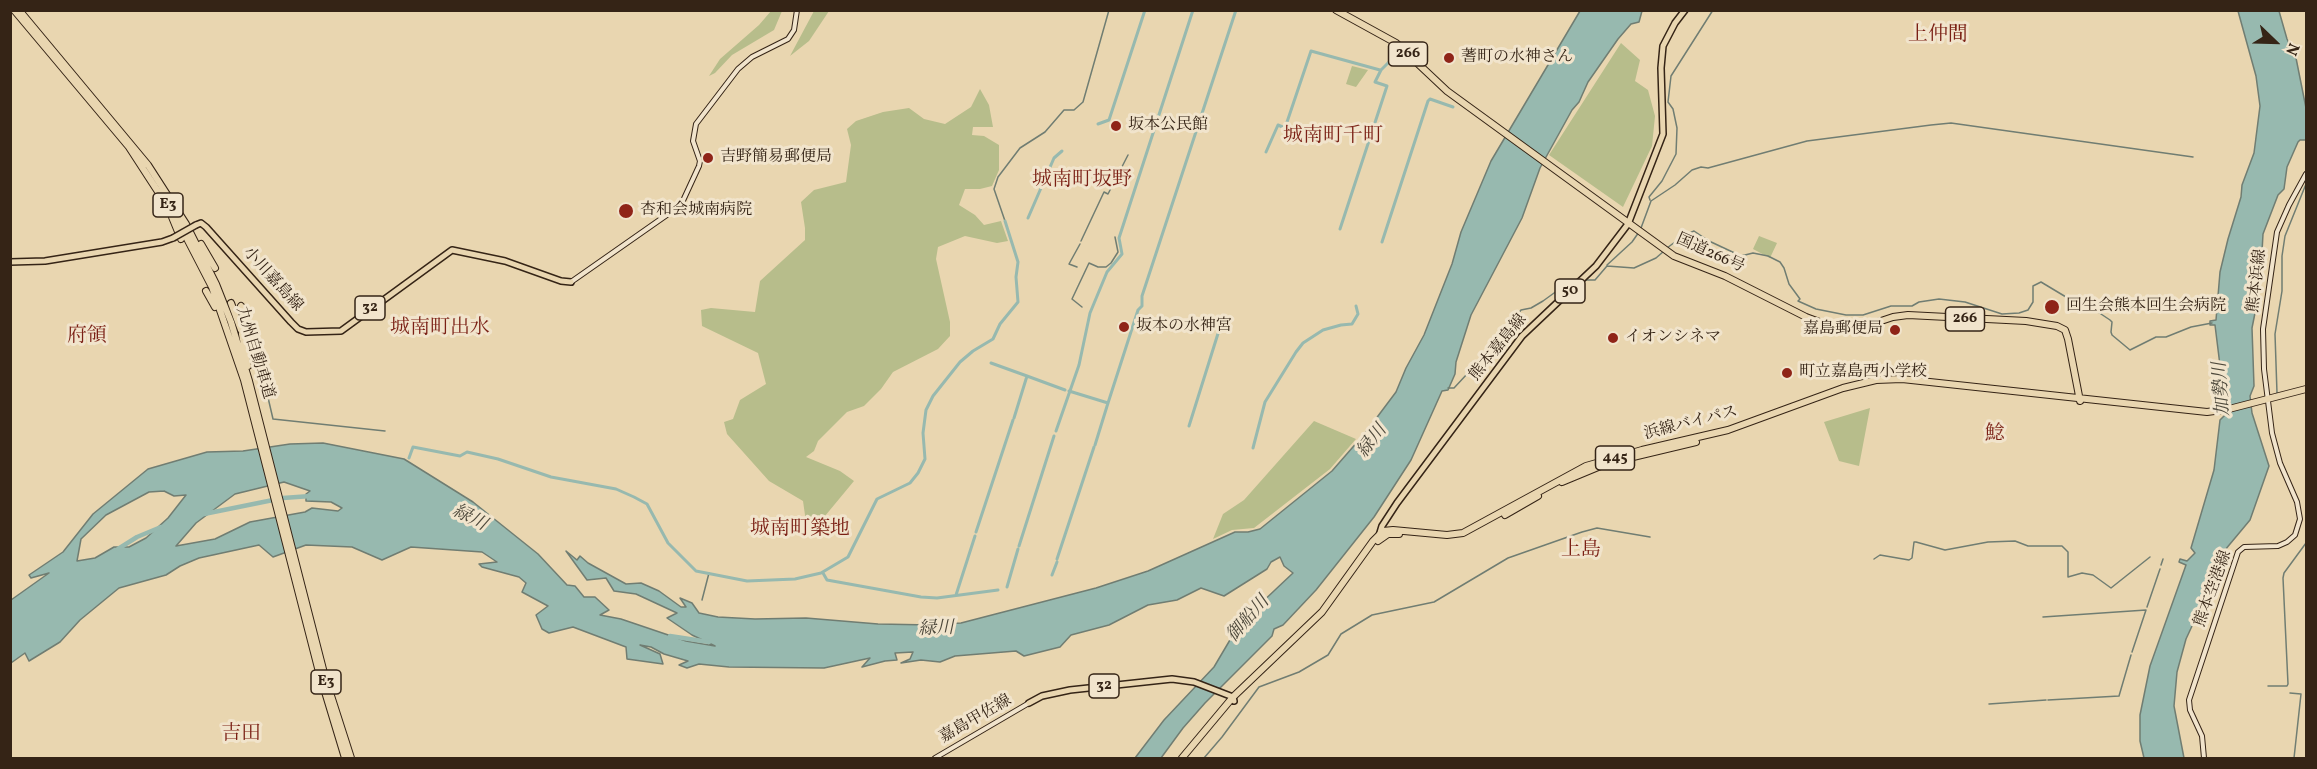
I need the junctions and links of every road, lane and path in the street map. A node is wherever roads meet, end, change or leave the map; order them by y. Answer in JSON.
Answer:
{"nodes":[{"id":1,"x":14,"y":10,"type":"edge"},
{"id":2,"x":19,"y":10,"type":"edge"},
{"id":3,"x":797,"y":10,"type":"edge"},
{"id":4,"x":1336,"y":10,"type":"edge"},
{"id":5,"x":1685,"y":10,"type":"edge"},
{"id":6,"x":2307,"y":174,"type":"edge"},
{"id":7,"x":160,"y":188,"type":"junction"},
{"id":8,"x":1625,"y":222,"type":"junction"},
{"id":9,"x":181,"y":239,"type":"dead end"},
{"id":10,"x":10,"y":262,"type":"edge"},
{"id":11,"x":215,"y":268,"type":"dead end"},
{"id":12,"x":571,"y":282,"type":"joint"},
{"id":13,"x":206,"y":291,"type":"dead end"},
{"id":14,"x":231,"y":303,"type":"dead end"},
{"id":15,"x":241,"y":306,"type":"dead end"},
{"id":16,"x":242,"y":334,"type":"junction"},
{"id":17,"x":247,"y":381,"type":"junction"},
{"id":18,"x":2307,"y":389,"type":"edge"},
{"id":19,"x":2267,"y":399,"type":"junction"},
{"id":20,"x":2080,"y":400,"type":"junction"},
{"id":21,"x":1379,"y":537,"type":"junction"},
{"id":22,"x":304,"y":605,"type":"junction"},
{"id":23,"x":1230,"y":698,"type":"junction"},
{"id":24,"x":1029,"y":703,"type":"joint"},
{"id":25,"x":345,"y":759,"type":"edge"},
{"id":26,"x":351,"y":759,"type":"edge"},
{"id":27,"x":934,"y":759,"type":"edge"},
{"id":28,"x":1184,"y":759,"type":"edge"},
{"id":29,"x":2204,"y":759,"type":"edge"}],
"edges":[{"from":1,"to":7,"type":"highway","name":"九州自動車道","number":"E3"},
{"from":2,"to":7,"type":"highway","name":"九州自動車道","number":"E3"},
{"from":3,"to":12,"type":"main road"},
{"from":4,"to":8,"type":"highway","name":"国道266号","number":"266"},
{"from":5,"to":8,"type":"main road","name":"熊本嘉島線","number":"50"},
{"from":6,"to":19,"type":"main road","name":"熊本浜線"},
{"from":7,"to":9,"type":"highway"},
{"from":7,"to":11,"type":"highway"},
{"from":7,"to":17,"type":"highway","name":"九州自動車道","number":"E3"},
{"from":8,"to":20,"type":"highway","name":"国道266号","number":"266"},
{"from":8,"to":21,"type":"main road","name":"熊本嘉島線","number":"50"},
{"from":10,"to":12,"type":"main road","name":"小川嘉島線","number":"32","bridge":true},
{"from":13,"to":17,"type":"highway"},
{"from":14,"to":16,"type":"highway"},
{"from":15,"to":16,"type":"highway"},
{"from":16,"to":17,"type":"highway"},
{"from":17,"to":22,"type":"highway","name":"九州自動車道","number":"E3"},
{"from":18,"to":19,"type":"highway","name":"浜線バイパス"},
{"from":19,"to":20,"type":"highway","name":"浜線バイパス"},
{"from":19,"to":29,"type":"main road","name":"熊本空港線"},
{"from":20,"to":21,"type":"highway","name":"浜線バイパス","number":"445"},
{"from":21,"to":23,"type":"highway"},
{"from":22,"to":25,"type":"highway","name":"九州自動車道","number":"E3"},
{"from":22,"to":26,"type":"highway","name":"九州自動車道","number":"E3"},
{"from":23,"to":24,"type":"main road","number":"32"},
{"from":23,"to":28,"type":"highway"},
{"from":24,"to":27,"type":"main road","name":"嘉島甲佐線"}]}
